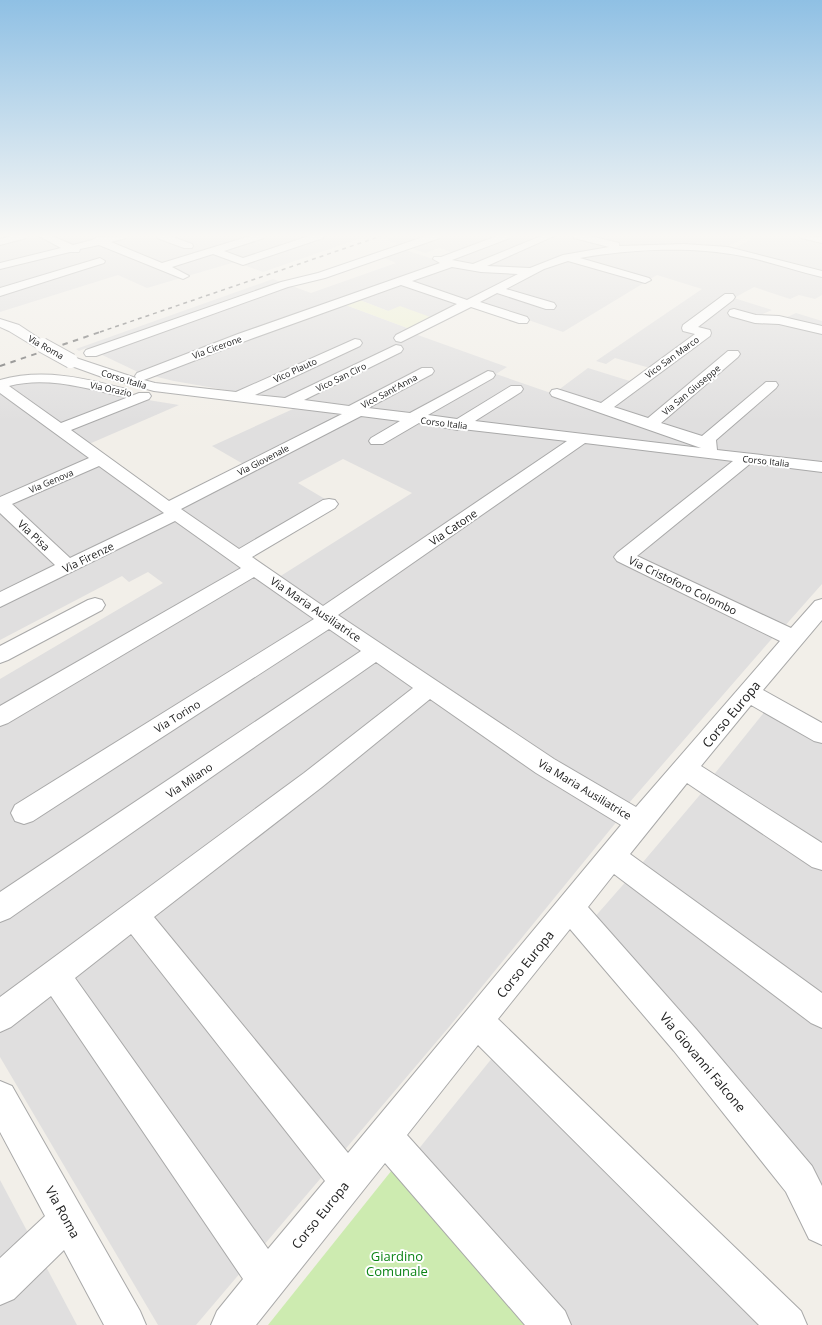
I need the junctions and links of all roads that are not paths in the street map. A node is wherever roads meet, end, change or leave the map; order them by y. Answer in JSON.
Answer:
{"nodes":[{"id":1,"x":245,"y":298,"type":"edge"},
{"id":2,"x":356,"y":298,"type":"edge"},
{"id":3,"x":453,"y":298,"type":"edge"},
{"id":4,"x":479,"y":298,"type":"edge"},
{"id":5,"x":524,"y":298,"type":"edge"},
{"id":6,"x":729,"y":298,"type":"edge"},
{"id":7,"x":469,"y":303,"type":"junction"},
{"id":8,"x":550,"y":306,"type":"dead end"},
{"id":9,"x":734,"y":313,"type":"dead end"},
{"id":10,"x":523,"y":320,"type":"dead end"},
{"id":11,"x":0,"y":323,"type":"edge"},
{"id":12,"x":822,"y":330,"type":"edge"},
{"id":13,"x":354,"y":343,"type":"dead end"},
{"id":14,"x":733,"y":354,"type":"dead end"},
{"id":15,"x":71,"y":361,"type":"joint"},
{"id":16,"x":428,"y":371,"type":"dead end"},
{"id":17,"x":488,"y":375,"type":"dead end"},
{"id":18,"x":142,"y":376,"type":"junction"},
{"id":19,"x":771,"y":384,"type":"dead end"},
{"id":20,"x":0,"y":385,"type":"edge"},
{"id":21,"x":516,"y":389,"type":"dead end"},
{"id":22,"x":557,"y":394,"type":"dead end"},
{"id":23,"x":144,"y":396,"type":"junction"},
{"id":24,"x":234,"y":398,"type":"junction"},
{"id":25,"x":278,"y":403,"type":"junction"},
{"id":26,"x":602,"y":408,"type":"junction"},
{"id":27,"x":355,"y":412,"type":"junction"},
{"id":28,"x":413,"y":419,"type":"junction"},
{"id":29,"x":458,"y":425,"type":"junction"},
{"id":30,"x":649,"y":425,"type":"junction"},
{"id":31,"x":59,"y":428,"type":"junction"},
{"id":32,"x":581,"y":440,"type":"junction"},
{"id":33,"x":377,"y":441,"type":"dead end"},
{"id":34,"x":709,"y":449,"type":"junction"},
{"id":35,"x":101,"y":459,"type":"junction"},
{"id":36,"x":746,"y":459,"type":"junction"},
{"id":37,"x":822,"y":467,"type":"edge"},
{"id":38,"x":0,"y":503,"type":"edge"},
{"id":39,"x":329,"y":504,"type":"dead end"},
{"id":40,"x":172,"y":511,"type":"junction"},
{"id":41,"x":248,"y":563,"type":"junction"},
{"id":42,"x":68,"y":567,"type":"junction"},
{"id":43,"x":0,"y":600,"type":"edge"},
{"id":44,"x":95,"y":605,"type":"dead end"},
{"id":45,"x":327,"y":617,"type":"junction"},
{"id":46,"x":811,"y":626,"type":"edge"},
{"id":47,"x":377,"y":651,"type":"junction"},
{"id":48,"x":0,"y":655,"type":"edge"},
{"id":49,"x":430,"y":688,"type":"junction"},
{"id":50,"x":748,"y":692,"type":"junction"},
{"id":51,"x":0,"y":717,"type":"edge"},
{"id":52,"x":822,"y":734,"type":"edge"},
{"id":53,"x":684,"y":768,"type":"junction"},
{"id":54,"x":24,"y":813,"type":"dead end"},
{"id":55,"x":639,"y":822,"type":"junction"},
{"id":56,"x":611,"y":856,"type":"junction"},
{"id":57,"x":822,"y":858,"type":"edge"},
{"id":58,"x":0,"y":908,"type":"edge"},
{"id":59,"x":570,"y":908,"type":"junction"},
{"id":60,"x":134,"y":915,"type":"junction"},
{"id":61,"x":55,"y":975,"type":"junction"},
{"id":62,"x":822,"y":1012,"type":"edge"},
{"id":63,"x":0,"y":1016,"type":"edge"},
{"id":64,"x":478,"y":1022,"type":"junction"},
{"id":65,"x":0,"y":1098,"type":"edge"},
{"id":66,"x":385,"y":1136,"type":"junction"},
{"id":67,"x":348,"y":1181,"type":"junction"},
{"id":68,"x":68,"y":1220,"type":"junction"},
{"id":69,"x":822,"y":1226,"type":"edge"},
{"id":70,"x":267,"y":1280,"type":"junction"},
{"id":71,"x":0,"y":1286,"type":"edge"},
{"id":72,"x":126,"y":1325,"type":"edge"},
{"id":73,"x":231,"y":1325,"type":"edge"},
{"id":74,"x":550,"y":1325,"type":"edge"},
{"id":75,"x":788,"y":1325,"type":"edge"}],
"edges":[{"from":1,"to":18,"type":"street"},
{"from":2,"to":18,"type":"street","name":"Via Cicerone"},
{"from":3,"to":7,"type":"street"},
{"from":4,"to":7,"type":"street","name":"Vico San Ciro"},
{"from":5,"to":8,"type":"street"},
{"from":6,"to":26,"type":"street","name":"Vico San Marco"},
{"from":7,"to":10,"type":"street"},
{"from":7,"to":25,"type":"street","name":"Vico San Ciro"},
{"from":9,"to":12,"type":"street"},
{"from":11,"to":15,"type":"street","name":"Via Roma","bridge":true},
{"from":13,"to":24,"type":"street","name":"Vico Plauto"},
{"from":14,"to":30,"type":"street","name":"Via San Giuseppe"},
{"from":15,"to":24,"type":"street","name":"Corso Italia"},
{"from":16,"to":27,"type":"street","name":"Vico Sant'Anna"},
{"from":17,"to":28,"type":"street"},
{"from":18,"to":24,"type":"street"},
{"from":19,"to":34,"type":"street"},
{"from":20,"to":23,"type":"street","name":"Via Orazio"},
{"from":20,"to":31,"type":"street","name":"Via Maria Ausiliatrice"},
{"from":21,"to":29,"type":"street"},
{"from":22,"to":26,"type":"street"},
{"from":23,"to":25,"type":"street","name":"Via Orazio"},
{"from":23,"to":31,"type":"street"},
{"from":24,"to":25,"type":"street","name":"Corso Italia"},
{"from":25,"to":27,"type":"street","name":"Corso Italia"},
{"from":26,"to":30,"type":"street"},
{"from":27,"to":28,"type":"street","name":"Corso Italia"},
{"from":27,"to":40,"type":"street","name":"Via Giovenale"},
{"from":28,"to":29,"type":"street","name":"Corso Italia"},
{"from":28,"to":33,"type":"street"},
{"from":29,"to":32,"type":"street","name":"Corso Italia"},
{"from":30,"to":34,"type":"street"},
{"from":31,"to":35,"type":"street","name":"Via Maria Ausiliatrice"},
{"from":32,"to":34,"type":"street","name":"Corso Italia"},
{"from":32,"to":45,"type":"street","name":"Via Catone"},
{"from":34,"to":36,"type":"street","name":"Corso Italia"},
{"from":35,"to":38,"type":"street","name":"Via Genova"},
{"from":35,"to":40,"type":"street","name":"Via Maria Ausiliatrice"},
{"from":36,"to":37,"type":"street","name":"Corso Italia"},
{"from":36,"to":46,"type":"street","name":"Via Cristoforo Colombo"},
{"from":38,"to":42,"type":"street","name":"Via Pisa"},
{"from":39,"to":41,"type":"street"},
{"from":40,"to":41,"type":"street","name":"Via Maria Ausiliatrice"},
{"from":40,"to":42,"type":"street","name":"Via Firenze"},
{"from":41,"to":45,"type":"street","name":"Via Maria Ausiliatrice"},
{"from":41,"to":51,"type":"street"},
{"from":42,"to":43,"type":"street","name":"Via Firenze"},
{"from":44,"to":48,"type":"street"},
{"from":45,"to":47,"type":"street","name":"Via Maria Ausiliatrice"},
{"from":45,"to":54,"type":"street","name":"Via Torino"},
{"from":46,"to":50,"type":"street","name":"Corso Europa"},
{"from":47,"to":49,"type":"street","name":"Via Maria Ausiliatrice"},
{"from":47,"to":58,"type":"street","name":"Via Milano"},
{"from":49,"to":55,"type":"street","name":"Via Maria Ausiliatrice"},
{"from":49,"to":60,"type":"street"},
{"from":50,"to":52,"type":"street"},
{"from":50,"to":53,"type":"street","name":"Corso Europa"},
{"from":53,"to":55,"type":"street","name":"Corso Europa"},
{"from":53,"to":57,"type":"street"},
{"from":55,"to":56,"type":"street","name":"Corso Europa"},
{"from":56,"to":59,"type":"street","name":"Corso Europa"},
{"from":56,"to":62,"type":"street"},
{"from":59,"to":64,"type":"street","name":"Corso Europa"},
{"from":59,"to":69,"type":"street","name":"Via Giovanni Falcone"},
{"from":60,"to":61,"type":"street"},
{"from":60,"to":67,"type":"street"},
{"from":61,"to":63,"type":"street"},
{"from":61,"to":70,"type":"street"},
{"from":64,"to":66,"type":"street","name":"Corso Europa"},
{"from":64,"to":75,"type":"street"},
{"from":65,"to":68,"type":"street","name":"Via Roma"},
{"from":66,"to":67,"type":"street","name":"Corso Europa"},
{"from":66,"to":74,"type":"street"},
{"from":67,"to":70,"type":"street","name":"Corso Europa"},
{"from":68,"to":71,"type":"street"},
{"from":68,"to":72,"type":"street","name":"Via Roma"},
{"from":70,"to":73,"type":"street","name":"Corso Europa"}]}
